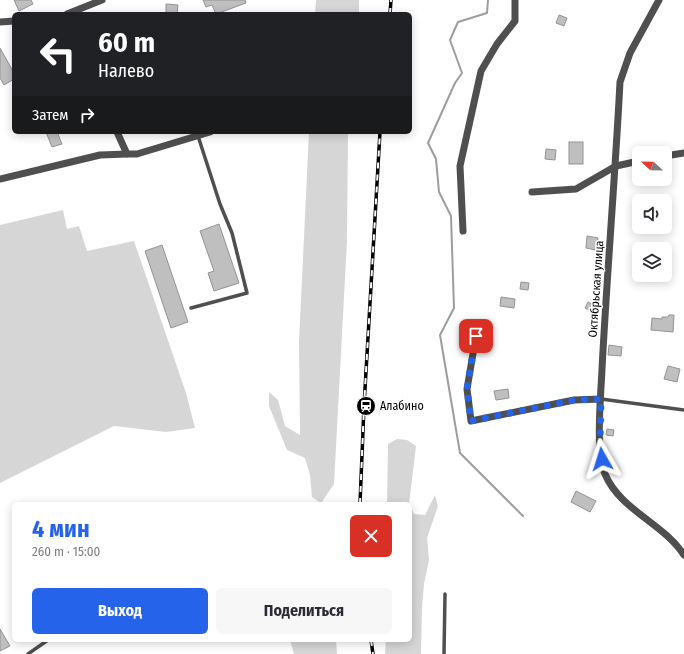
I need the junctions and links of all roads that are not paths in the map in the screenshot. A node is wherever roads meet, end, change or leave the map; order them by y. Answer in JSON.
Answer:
{"nodes":[{"id":1,"x":102,"y":0,"type":"edge"},
{"id":2,"x":515,"y":0,"type":"edge"},
{"id":3,"x":660,"y":0,"type":"edge"},
{"id":4,"x":72,"y":12,"type":"edge"},
{"id":5,"x":12,"y":21,"type":"edge"},
{"id":6,"x":0,"y":22,"type":"edge"},
{"id":7,"x":119,"y":134,"type":"edge"},
{"id":8,"x":204,"y":134,"type":"edge"},
{"id":9,"x":198,"y":136,"type":"junction"},
{"id":10,"x":684,"y":153,"type":"edge"},
{"id":11,"x":128,"y":154,"type":"junction"},
{"id":12,"x":672,"y":155,"type":"edge"},
{"id":13,"x":632,"y":163,"type":"edge"},
{"id":14,"x":616,"y":166,"type":"junction"},
{"id":15,"x":0,"y":179,"type":"edge"},
{"id":16,"x":532,"y":192,"type":"dead end"},
{"id":17,"x":463,"y":231,"type":"dead end"},
{"id":18,"x":191,"y":308,"type":"dead end"},
{"id":19,"x":476,"y":336,"type":"dead end"},
{"id":20,"x":601,"y":399,"type":"junction"},
{"id":21,"x":684,"y":410,"type":"edge"},
{"id":22,"x":684,"y":555,"type":"edge"},
{"id":23,"x":445,"y":594,"type":"dead end"},
{"id":24,"x":45,"y":642,"type":"edge"},
{"id":25,"x":28,"y":654,"type":"edge"},
{"id":26,"x":444,"y":654,"type":"edge"}],
"edges":[{"from":1,"to":4,"type":"street"},
{"from":2,"to":17,"type":"street"},
{"from":3,"to":14,"type":"street","name":"Октябрьская улица"},
{"from":5,"to":6,"type":"street"},
{"from":7,"to":11,"type":"street"},
{"from":8,"to":9,"type":"street"},
{"from":9,"to":11,"type":"street"},
{"from":9,"to":18,"type":"lane"},
{"from":10,"to":12,"type":"street"},
{"from":11,"to":15,"type":"street"},
{"from":13,"to":14,"type":"street"},
{"from":14,"to":16,"type":"street"},
{"from":14,"to":20,"type":"street","name":"Октябрьская улица"},
{"from":19,"to":20,"type":"street"},
{"from":20,"to":21,"type":"lane"},
{"from":20,"to":22,"type":"street","name":"Октябрьская улица"},
{"from":23,"to":26,"type":"lane"},
{"from":24,"to":25,"type":"lane"}]}
